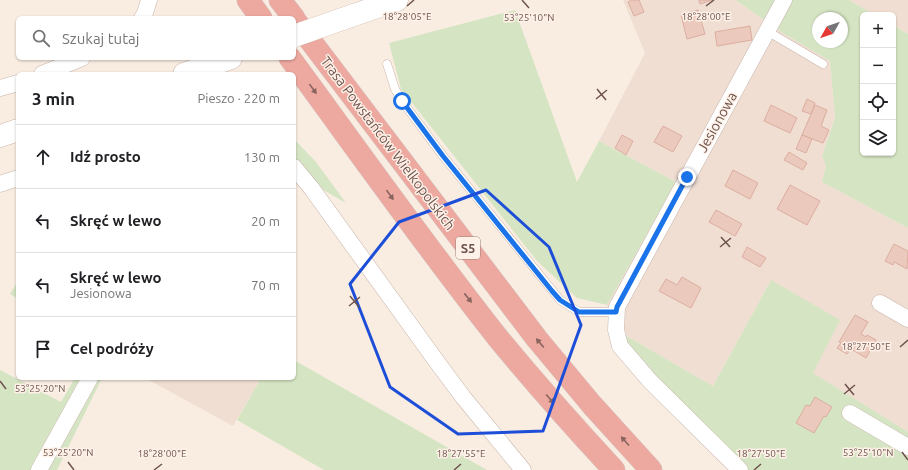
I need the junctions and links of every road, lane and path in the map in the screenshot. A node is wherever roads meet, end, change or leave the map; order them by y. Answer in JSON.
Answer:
{"nodes":[{"id":1,"x":149,"y":0,"type":"edge"},
{"id":2,"x":248,"y":0,"type":"edge"},
{"id":3,"x":280,"y":0,"type":"edge"},
{"id":4,"x":397,"y":0,"type":"edge"},
{"id":5,"x":784,"y":0,"type":"edge"},
{"id":6,"x":143,"y":16,"type":"edge"},
{"id":7,"x":260,"y":16,"type":"edge"},
{"id":8,"x":292,"y":16,"type":"edge"},
{"id":9,"x":296,"y":21,"type":"edge"},
{"id":10,"x":767,"y":31,"type":"junction"},
{"id":11,"x":296,"y":35,"type":"edge"},
{"id":12,"x":77,"y":60,"type":"edge"},
{"id":13,"x":291,"y":60,"type":"edge"},
{"id":14,"x":224,"y":61,"type":"edge"},
{"id":15,"x":387,"y":64,"type":"dead end"},
{"id":16,"x":823,"y":64,"type":"dead end"},
{"id":17,"x":47,"y":72,"type":"edge"},
{"id":18,"x":190,"y":72,"type":"edge"},
{"id":19,"x":16,"y":84,"type":"edge"},
{"id":20,"x":0,"y":88,"type":"edge"},
{"id":21,"x":16,"y":131,"type":"edge"},
{"id":22,"x":0,"y":136,"type":"edge"},
{"id":23,"x":296,"y":170,"type":"edge"},
{"id":24,"x":16,"y":179,"type":"edge"},
{"id":25,"x":0,"y":184,"type":"edge"},
{"id":26,"x":880,"y":303,"type":"dead end"},
{"id":27,"x":617,"y":310,"type":"junction"},
{"id":28,"x":908,"y":319,"type":"edge"},
{"id":29,"x":89,"y":380,"type":"edge"},
{"id":30,"x":850,"y":413,"type":"dead end"},
{"id":31,"x":908,"y":447,"type":"edge"},
{"id":32,"x":39,"y":470,"type":"edge"},
{"id":33,"x":523,"y":470,"type":"edge"},
{"id":34,"x":614,"y":470,"type":"edge"},
{"id":35,"x":651,"y":470,"type":"edge"},
{"id":36,"x":740,"y":470,"type":"edge"}],
"edges":[{"from":1,"to":6,"type":"street"},
{"from":2,"to":7,"type":"highway"},
{"from":3,"to":8,"type":"highway","name":"Trasa Powstańców Wielkopolskich","number":"S5"},
{"from":4,"to":11,"type":"street","bridge":true},
{"from":5,"to":10,"type":"street","name":"Jesionowa"},
{"from":35,"to":9,"type":"highway","name":"Trasa Powstańców Wielkopolskich","number":"S5","one_way":true},
{"from":10,"to":16,"type":"lane"},
{"from":10,"to":27,"type":"street","name":"Jesionowa"},
{"from":12,"to":17,"type":"street"},
{"from":13,"to":34,"type":"highway","name":"Trasa Powstańców Wielkopolskich","number":"S5","one_way":true},
{"from":14,"to":18,"type":"street"},
{"from":15,"to":27,"type":"lane"},
{"from":19,"to":20,"type":"street"},
{"from":21,"to":22,"type":"street"},
{"from":23,"to":33,"type":"street"},
{"from":24,"to":25,"type":"street"},
{"from":26,"to":28,"type":"street"},
{"from":27,"to":36,"type":"street"},
{"from":29,"to":32,"type":"street"},
{"from":30,"to":31,"type":"street"}]}
